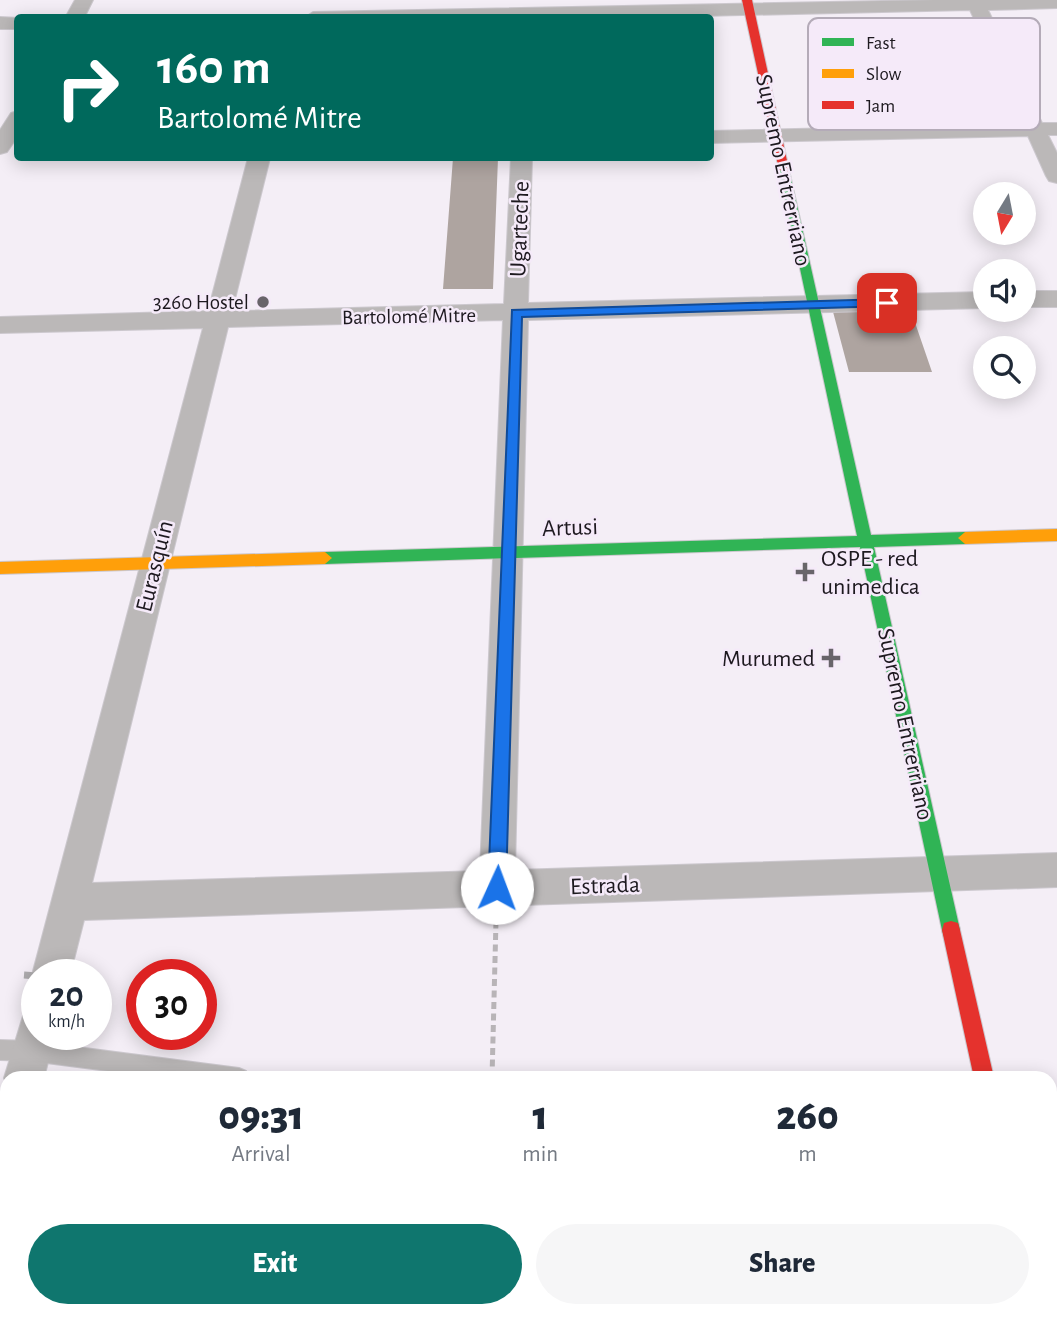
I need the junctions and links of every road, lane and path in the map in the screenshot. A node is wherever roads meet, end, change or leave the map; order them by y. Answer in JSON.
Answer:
{"nodes":[{"id":1,"x":975,"y":2,"type":"edge"},
{"id":2,"x":1057,"y":3,"type":"edge"},
{"id":3,"x":748,"y":5,"type":"edge"},
{"id":4,"x":527,"y":10,"type":"edge"},
{"id":5,"x":348,"y":14,"type":"edge"},
{"id":6,"x":982,"y":18,"type":"edge"},
{"id":7,"x":14,"y":124,"type":"edge"},
{"id":8,"x":1035,"y":130,"type":"joint"},
{"id":9,"x":776,"y":135,"type":"junction"},
{"id":10,"x":714,"y":137,"type":"edge"},
{"id":11,"x":0,"y":149,"type":"edge"},
{"id":12,"x":258,"y":161,"type":"edge"},
{"id":13,"x":521,"y":161,"type":"edge"},
{"id":14,"x":1057,"y":176,"type":"edge"},
{"id":15,"x":1036,"y":299,"type":"edge"},
{"id":16,"x":1057,"y":299,"type":"edge"},
{"id":17,"x":973,"y":300,"type":"edge"},
{"id":18,"x":814,"y":305,"type":"junction"},
{"id":19,"x":516,"y":313,"type":"junction"},
{"id":20,"x":218,"y":321,"type":"junction"},
{"id":21,"x":0,"y":325,"type":"edge"},
{"id":22,"x":1057,"y":535,"type":"edge"},
{"id":23,"x":866,"y":541,"type":"junction"},
{"id":24,"x":508,"y":552,"type":"junction"},
{"id":25,"x":155,"y":563,"type":"junction"},
{"id":26,"x":0,"y":568,"type":"edge"},
{"id":27,"x":1057,"y":870,"type":"edge"},
{"id":28,"x":939,"y":874,"type":"junction"},
{"id":29,"x":497,"y":888,"type":"junction"},
{"id":30,"x":69,"y":902,"type":"junction"},
{"id":31,"x":55,"y":959,"type":"edge"},
{"id":32,"x":23,"y":1052,"type":"edge"},
{"id":33,"x":181,"y":1071,"type":"edge"},
{"id":34,"x":492,"y":1071,"type":"edge"},
{"id":35,"x":982,"y":1071,"type":"edge"}],
"edges":[{"from":1,"to":2,"type":"street"},
{"from":1,"to":3,"type":"street"},
{"from":1,"to":6,"type":"street"},
{"from":3,"to":4,"type":"street"},
{"from":3,"to":9,"type":"street","name":"Supremo Entrerriano"},
{"from":4,"to":5,"type":"street"},
{"from":7,"to":11,"type":"street"},
{"from":8,"to":9,"type":"street"},
{"from":8,"to":14,"type":"street"},
{"from":9,"to":10,"type":"street"},
{"from":9,"to":18,"type":"street","name":"Supremo Entrerriano"},
{"from":12,"to":20,"type":"street","name":"Eurasquín"},
{"from":13,"to":19,"type":"street","name":"Ugarteche"},
{"from":15,"to":16,"type":"street"},
{"from":17,"to":18,"type":"street","name":"Bartolomé Mitre"},
{"from":18,"to":19,"type":"street","name":"Bartolomé Mitre"},
{"from":18,"to":23,"type":"street","name":"Supremo Entrerriano"},
{"from":19,"to":20,"type":"street","name":"Bartolomé Mitre"},
{"from":19,"to":24,"type":"street","name":"Ugarteche"},
{"from":20,"to":21,"type":"street","name":"Bartolomé Mitre"},
{"from":20,"to":25,"type":"street","name":"Eurasquín"},
{"from":22,"to":23,"type":"street","name":"Artusi"},
{"from":23,"to":24,"type":"street","name":"Artusi"},
{"from":23,"to":28,"type":"street","name":"Supremo Entrerriano"},
{"from":24,"to":25,"type":"street","name":"Artusi"},
{"from":24,"to":29,"type":"street","name":"Ugarteche"},
{"from":25,"to":26,"type":"street","name":"Artusi"},
{"from":25,"to":30,"type":"street","name":"Eurasquín"},
{"from":27,"to":28,"type":"street","name":"Estrada"},
{"from":28,"to":29,"type":"street","name":"Estrada"},
{"from":28,"to":35,"type":"street","name":"Supremo Entrerriano"},
{"from":29,"to":30,"type":"street","name":"Estrada"},
{"from":29,"to":34,"type":"path"},
{"from":30,"to":31,"type":"street","name":"Eurasquín"},
{"from":32,"to":33,"type":"lane"}]}
